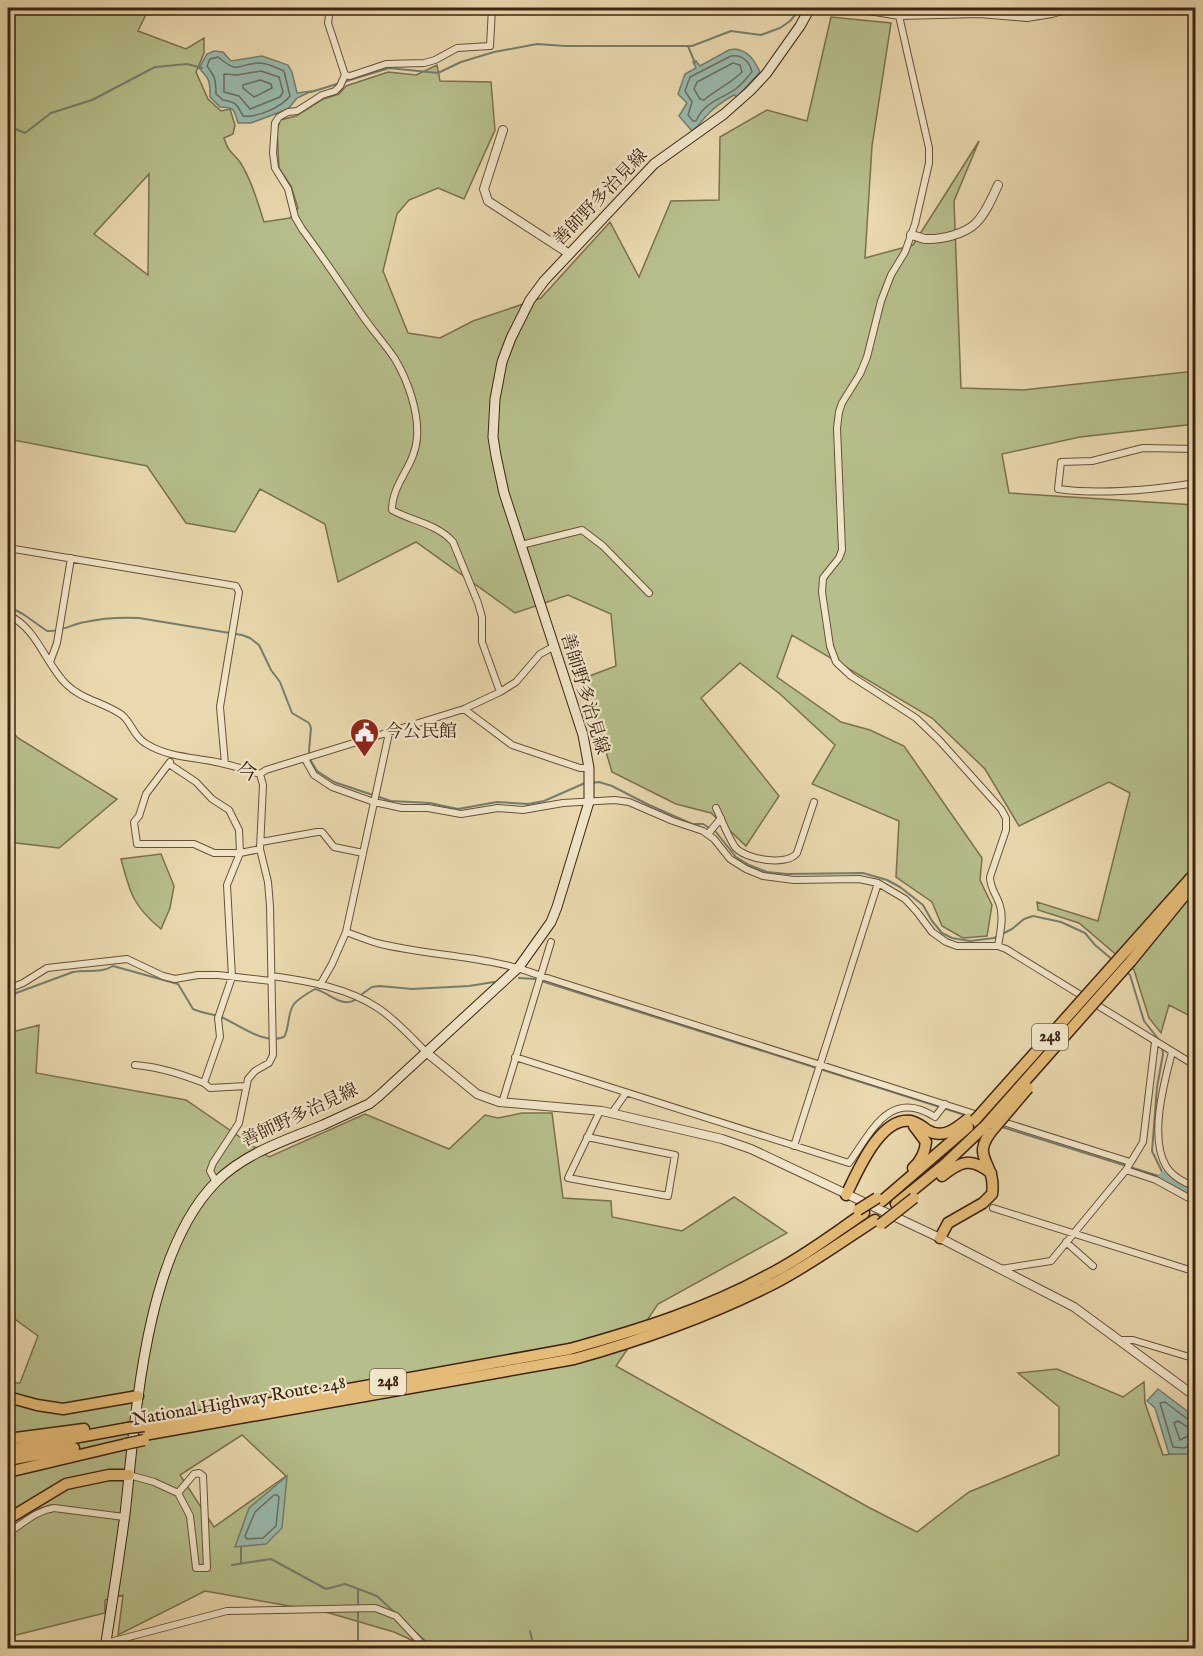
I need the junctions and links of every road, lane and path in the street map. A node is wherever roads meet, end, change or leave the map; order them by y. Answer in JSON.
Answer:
{"nodes":[{"id":1,"x":330,"y":8,"type":"edge"},
{"id":2,"x":492,"y":8,"type":"edge"},
{"id":3,"x":810,"y":8,"type":"edge"},
{"id":4,"x":851,"y":8,"type":"edge"},
{"id":5,"x":1073,"y":8,"type":"edge"},
{"id":6,"x":899,"y":16,"type":"junction"},
{"id":7,"x":1196,"y":62,"type":"edge"},
{"id":8,"x":342,"y":80,"type":"junction"},
{"id":9,"x":1196,"y":95,"type":"edge"},
{"id":10,"x":503,"y":129,"type":"dead end"},
{"id":11,"x":998,"y":185,"type":"dead end"},
{"id":12,"x":911,"y":235,"type":"junction"},
{"id":13,"x":568,"y":253,"type":"junction"},
{"id":14,"x":1196,"y":449,"type":"edge"},
{"id":15,"x":1196,"y":483,"type":"edge"},
{"id":16,"x":521,"y":545,"type":"junction"},
{"id":17,"x":8,"y":548,"type":"edge"},
{"id":18,"x":71,"y":558,"type":"junction"},
{"id":19,"x":649,"y":593,"type":"dead end"},
{"id":20,"x":8,"y":615,"type":"edge"},
{"id":21,"x":553,"y":647,"type":"junction"},
{"id":22,"x":50,"y":662,"type":"junction"},
{"id":23,"x":500,"y":692,"type":"junction"},
{"id":24,"x":464,"y":709,"type":"junction"},
{"id":25,"x":389,"y":733,"type":"junction"},
{"id":26,"x":170,"y":755,"type":"junction"},
{"id":27,"x":305,"y":759,"type":"junction"},
{"id":28,"x":170,"y":764,"type":"junction"},
{"id":29,"x":225,"y":764,"type":"junction"},
{"id":30,"x":260,"y":774,"type":"junction"},
{"id":31,"x":590,"y":778,"type":"junction"},
{"id":32,"x":374,"y":802,"type":"junction"},
{"id":33,"x":589,"y":802,"type":"junction"},
{"id":34,"x":814,"y":802,"type":"dead end"},
{"id":35,"x":716,"y":808,"type":"dead end"},
{"id":36,"x":721,"y":818,"type":"junction"},
{"id":37,"x":708,"y":834,"type":"junction"},
{"id":38,"x":261,"y":845,"type":"junction"},
{"id":39,"x":736,"y":849,"type":"junction"},
{"id":40,"x":240,"y":853,"type":"junction"},
{"id":41,"x":363,"y":854,"type":"junction"},
{"id":42,"x":728,"y":857,"type":"junction"},
{"id":43,"x":1196,"y":872,"type":"edge"},
{"id":44,"x":1196,"y":881,"type":"edge"},
{"id":45,"x":878,"y":883,"type":"junction"},
{"id":46,"x":346,"y":932,"type":"junction"},
{"id":47,"x":551,"y":942,"type":"dead end"},
{"id":48,"x":998,"y":943,"type":"junction"},
{"id":49,"x":1127,"y":958,"type":"junction"},
{"id":50,"x":519,"y":967,"type":"junction"},
{"id":51,"x":541,"y":976,"type":"junction"},
{"id":52,"x":232,"y":977,"type":"junction"},
{"id":53,"x":272,"y":978,"type":"junction"},
{"id":54,"x":320,"y":985,"type":"junction"},
{"id":55,"x":8,"y":989,"type":"edge"},
{"id":56,"x":1155,"y":1042,"type":"junction"},
{"id":57,"x":426,"y":1052,"type":"junction"},
{"id":58,"x":1172,"y":1052,"type":"junction"},
{"id":59,"x":515,"y":1058,"type":"junction"},
{"id":60,"x":821,"y":1064,"type":"junction"},
{"id":61,"x":135,"y":1065,"type":"dead end"},
{"id":62,"x":1196,"y":1066,"type":"edge"},
{"id":63,"x":204,"y":1083,"type":"junction"},
{"id":64,"x":246,"y":1086,"type":"junction"},
{"id":65,"x":626,"y":1093,"type":"junction"},
{"id":66,"x":502,"y":1103,"type":"junction"},
{"id":67,"x":945,"y":1104,"type":"junction"},
{"id":68,"x":600,"y":1111,"type":"junction"},
{"id":69,"x":612,"y":1113,"type":"junction"},
{"id":70,"x":972,"y":1119,"type":"junction"},
{"id":71,"x":910,"y":1121,"type":"junction"},
{"id":72,"x":990,"y":1126,"type":"junction"},
{"id":73,"x":587,"y":1137,"type":"junction"},
{"id":74,"x":794,"y":1146,"type":"junction"},
{"id":75,"x":1130,"y":1162,"type":"junction"},
{"id":76,"x":1126,"y":1170,"type":"junction"},
{"id":77,"x":991,"y":1173,"type":"junction"},
{"id":78,"x":216,"y":1182,"type":"junction"},
{"id":79,"x":1196,"y":1187,"type":"edge"},
{"id":80,"x":846,"y":1195,"type":"junction"},
{"id":81,"x":879,"y":1199,"type":"junction"},
{"id":82,"x":1196,"y":1202,"type":"edge"},
{"id":83,"x":993,"y":1208,"type":"dead end"},
{"id":84,"x":878,"y":1222,"type":"junction"},
{"id":85,"x":1072,"y":1234,"type":"junction"},
{"id":86,"x":940,"y":1238,"type":"junction"},
{"id":87,"x":1066,"y":1242,"type":"junction"},
{"id":88,"x":1093,"y":1266,"type":"dead end"},
{"id":89,"x":1000,"y":1269,"type":"junction"},
{"id":90,"x":1196,"y":1272,"type":"edge"},
{"id":91,"x":1121,"y":1340,"type":"junction"},
{"id":92,"x":1196,"y":1359,"type":"edge"},
{"id":93,"x":138,"y":1396,"type":"junction"},
{"id":94,"x":8,"y":1397,"type":"edge"},
{"id":95,"x":1196,"y":1397,"type":"edge"},
{"id":96,"x":144,"y":1433,"type":"junction"},
{"id":97,"x":126,"y":1435,"type":"junction"},
{"id":98,"x":8,"y":1439,"type":"edge"},
{"id":99,"x":8,"y":1450,"type":"edge"},
{"id":100,"x":8,"y":1460,"type":"edge"},
{"id":101,"x":8,"y":1472,"type":"edge"},
{"id":102,"x":129,"y":1475,"type":"junction"},
{"id":103,"x":178,"y":1493,"type":"junction"},
{"id":104,"x":124,"y":1516,"type":"junction"},
{"id":105,"x":8,"y":1519,"type":"edge"},
{"id":106,"x":8,"y":1533,"type":"edge"},
{"id":107,"x":106,"y":1646,"type":"edge"},
{"id":108,"x":426,"y":1648,"type":"edge"}],
"edges":[{"from":1,"to":8,"type":"street"},
{"from":2,"to":8,"type":"street"},
{"from":3,"to":13,"type":"main road","name":"善師野多治見線"},
{"from":4,"to":6,"type":"street"},
{"from":5,"to":6,"type":"street"},
{"from":6,"to":12,"type":"street"},
{"from":7,"to":9,"type":"street"},
{"from":8,"to":23,"type":"street"},
{"from":10,"to":13,"type":"street"},
{"from":11,"to":12,"type":"street"},
{"from":12,"to":48,"type":"street"},
{"from":13,"to":16,"type":"main road","name":"善師野多治見線"},
{"from":14,"to":15,"type":"street"},
{"from":16,"to":19,"type":"street"},
{"from":16,"to":21,"type":"main road","name":"善師野多治見線"},
{"from":17,"to":18,"type":"street"},
{"from":18,"to":22,"type":"street"},
{"from":18,"to":29,"type":"street"},
{"from":20,"to":22,"type":"street"},
{"from":21,"to":23,"type":"street"},
{"from":21,"to":31,"type":"main road","name":"善師野多治見線"},
{"from":22,"to":26,"type":"street"},
{"from":23,"to":24,"type":"street"},
{"from":24,"to":25,"type":"street"},
{"from":24,"to":31,"type":"street"},
{"from":25,"to":27,"type":"street"},
{"from":25,"to":32,"type":"street"},
{"from":26,"to":28,"type":"street"},
{"from":26,"to":29,"type":"street"},
{"from":27,"to":30,"type":"street"},
{"from":27,"to":32,"type":"street"},
{"from":28,"to":40,"type":"street"},
{"from":28,"to":40,"type":"street"},
{"from":29,"to":30,"type":"street"},
{"from":30,"to":38,"type":"street"},
{"from":31,"to":33,"type":"main road","name":"善師野多治見線"},
{"from":32,"to":33,"type":"street"},
{"from":32,"to":41,"type":"street"},
{"from":33,"to":37,"type":"street"},
{"from":33,"to":50,"type":"main road","name":"善師野多治見線"},
{"from":34,"to":39,"type":"street"},
{"from":35,"to":36,"type":"street"},
{"from":36,"to":37,"type":"street"},
{"from":36,"to":39,"type":"street"},
{"from":37,"to":42,"type":"street"},
{"from":38,"to":40,"type":"street"},
{"from":38,"to":41,"type":"street"},
{"from":38,"to":53,"type":"street"},
{"from":39,"to":42,"type":"street"},
{"from":40,"to":52,"type":"street"},
{"from":41,"to":46,"type":"street"},
{"from":42,"to":45,"type":"street"},
{"from":43,"to":49,"type":"highway","name":"National Highway Route 248","number":"248"},
{"from":44,"to":49,"type":"highway","name":"National Highway Route 248","number":"248"},
{"from":45,"to":48,"type":"street"},
{"from":45,"to":60,"type":"street"},
{"from":46,"to":50,"type":"street"},
{"from":46,"to":54,"type":"street"},
{"from":47,"to":51,"type":"street"},
{"from":48,"to":56,"type":"street"},
{"from":49,"to":70,"type":"highway","name":"National Highway Route 248","number":"248","bridge":true},
{"from":49,"to":72,"type":"highway","name":"National Highway Route 248","number":"248","bridge":true},
{"from":50,"to":51,"type":"street"},
{"from":50,"to":57,"type":"main road","name":"善師野多治見線"},
{"from":51,"to":59,"type":"street"},
{"from":51,"to":60,"type":"street"},
{"from":52,"to":53,"type":"street"},
{"from":52,"to":55,"type":"street"},
{"from":52,"to":63,"type":"street"},
{"from":53,"to":54,"type":"street"},
{"from":53,"to":64,"type":"street"},
{"from":54,"to":57,"type":"street"},
{"from":56,"to":58,"type":"street"},
{"from":56,"to":75,"type":"street"},
{"from":57,"to":66,"type":"street"},
{"from":57,"to":78,"type":"main road","name":"善師野多治見線"},
{"from":58,"to":62,"type":"street"},
{"from":58,"to":79,"type":"street"},
{"from":59,"to":65,"type":"street"},
{"from":59,"to":66,"type":"street"},
{"from":60,"to":67,"type":"street"},
{"from":60,"to":74,"type":"street"},
{"from":61,"to":63,"type":"street"},
{"from":63,"to":64,"type":"street"},
{"from":64,"to":78,"type":"street"},
{"from":65,"to":69,"type":"street"},
{"from":65,"to":74,"type":"street"},
{"from":66,"to":68,"type":"street"},
{"from":67,"to":74,"type":"street"},
{"from":67,"to":75,"type":"street"},
{"from":68,"to":69,"type":"street"},
{"from":68,"to":73,"type":"street"},
{"from":69,"to":80,"type":"street"},
{"from":70,"to":71,"type":"highway"},
{"from":70,"to":81,"type":"highway","name":"National Highway Route 248","number":"248"},
{"from":71,"to":80,"type":"highway"},
{"from":71,"to":81,"type":"highway"},
{"from":72,"to":77,"type":"highway"},
{"from":72,"to":84,"type":"highway"},
{"from":73,"to":73,"type":"street"},
{"from":75,"to":76,"type":"street"},
{"from":76,"to":82,"type":"street"},
{"from":76,"to":85,"type":"street"},
{"from":77,"to":84,"type":"highway","bridge":true},
{"from":77,"to":86,"type":"highway"},
{"from":78,"to":93,"type":"main road","name":"善師野多治見線"},
{"from":80,"to":86,"type":"street"},
{"from":81,"to":96,"type":"highway","name":"National Highway Route 248","number":"248"},
{"from":83,"to":85,"type":"street"},
{"from":84,"to":96,"type":"highway","name":"National Highway Route 248","number":"248"},
{"from":85,"to":87,"type":"street"},
{"from":85,"to":90,"type":"street"},
{"from":86,"to":89,"type":"street"},
{"from":87,"to":88,"type":"street"},
{"from":87,"to":89,"type":"street"},
{"from":89,"to":91,"type":"street"},
{"from":91,"to":92,"type":"street"},
{"from":91,"to":95,"type":"street"},
{"from":93,"to":94,"type":"highway"},
{"from":93,"to":102,"type":"main road","name":"善師野多治見線"},
{"from":96,"to":97,"type":"highway","name":"National Highway Route 248","number":"248","bridge":true},
{"from":97,"to":98,"type":"highway"},
{"from":97,"to":99,"type":"highway","name":"National Highway Route 248","number":"248"},
{"from":97,"to":100,"type":"highway","name":"National Highway Route 248","number":"248"},
{"from":97,"to":101,"type":"highway"},
{"from":102,"to":103,"type":"street"},
{"from":102,"to":104,"type":"main road","name":"善師野多治見線"},
{"from":102,"to":105,"type":"highway"},
{"from":103,"to":103,"type":"street"},
{"from":104,"to":106,"type":"street"},
{"from":104,"to":107,"type":"main road","name":"善師野多治見線"},
{"from":107,"to":108,"type":"street"}]}
